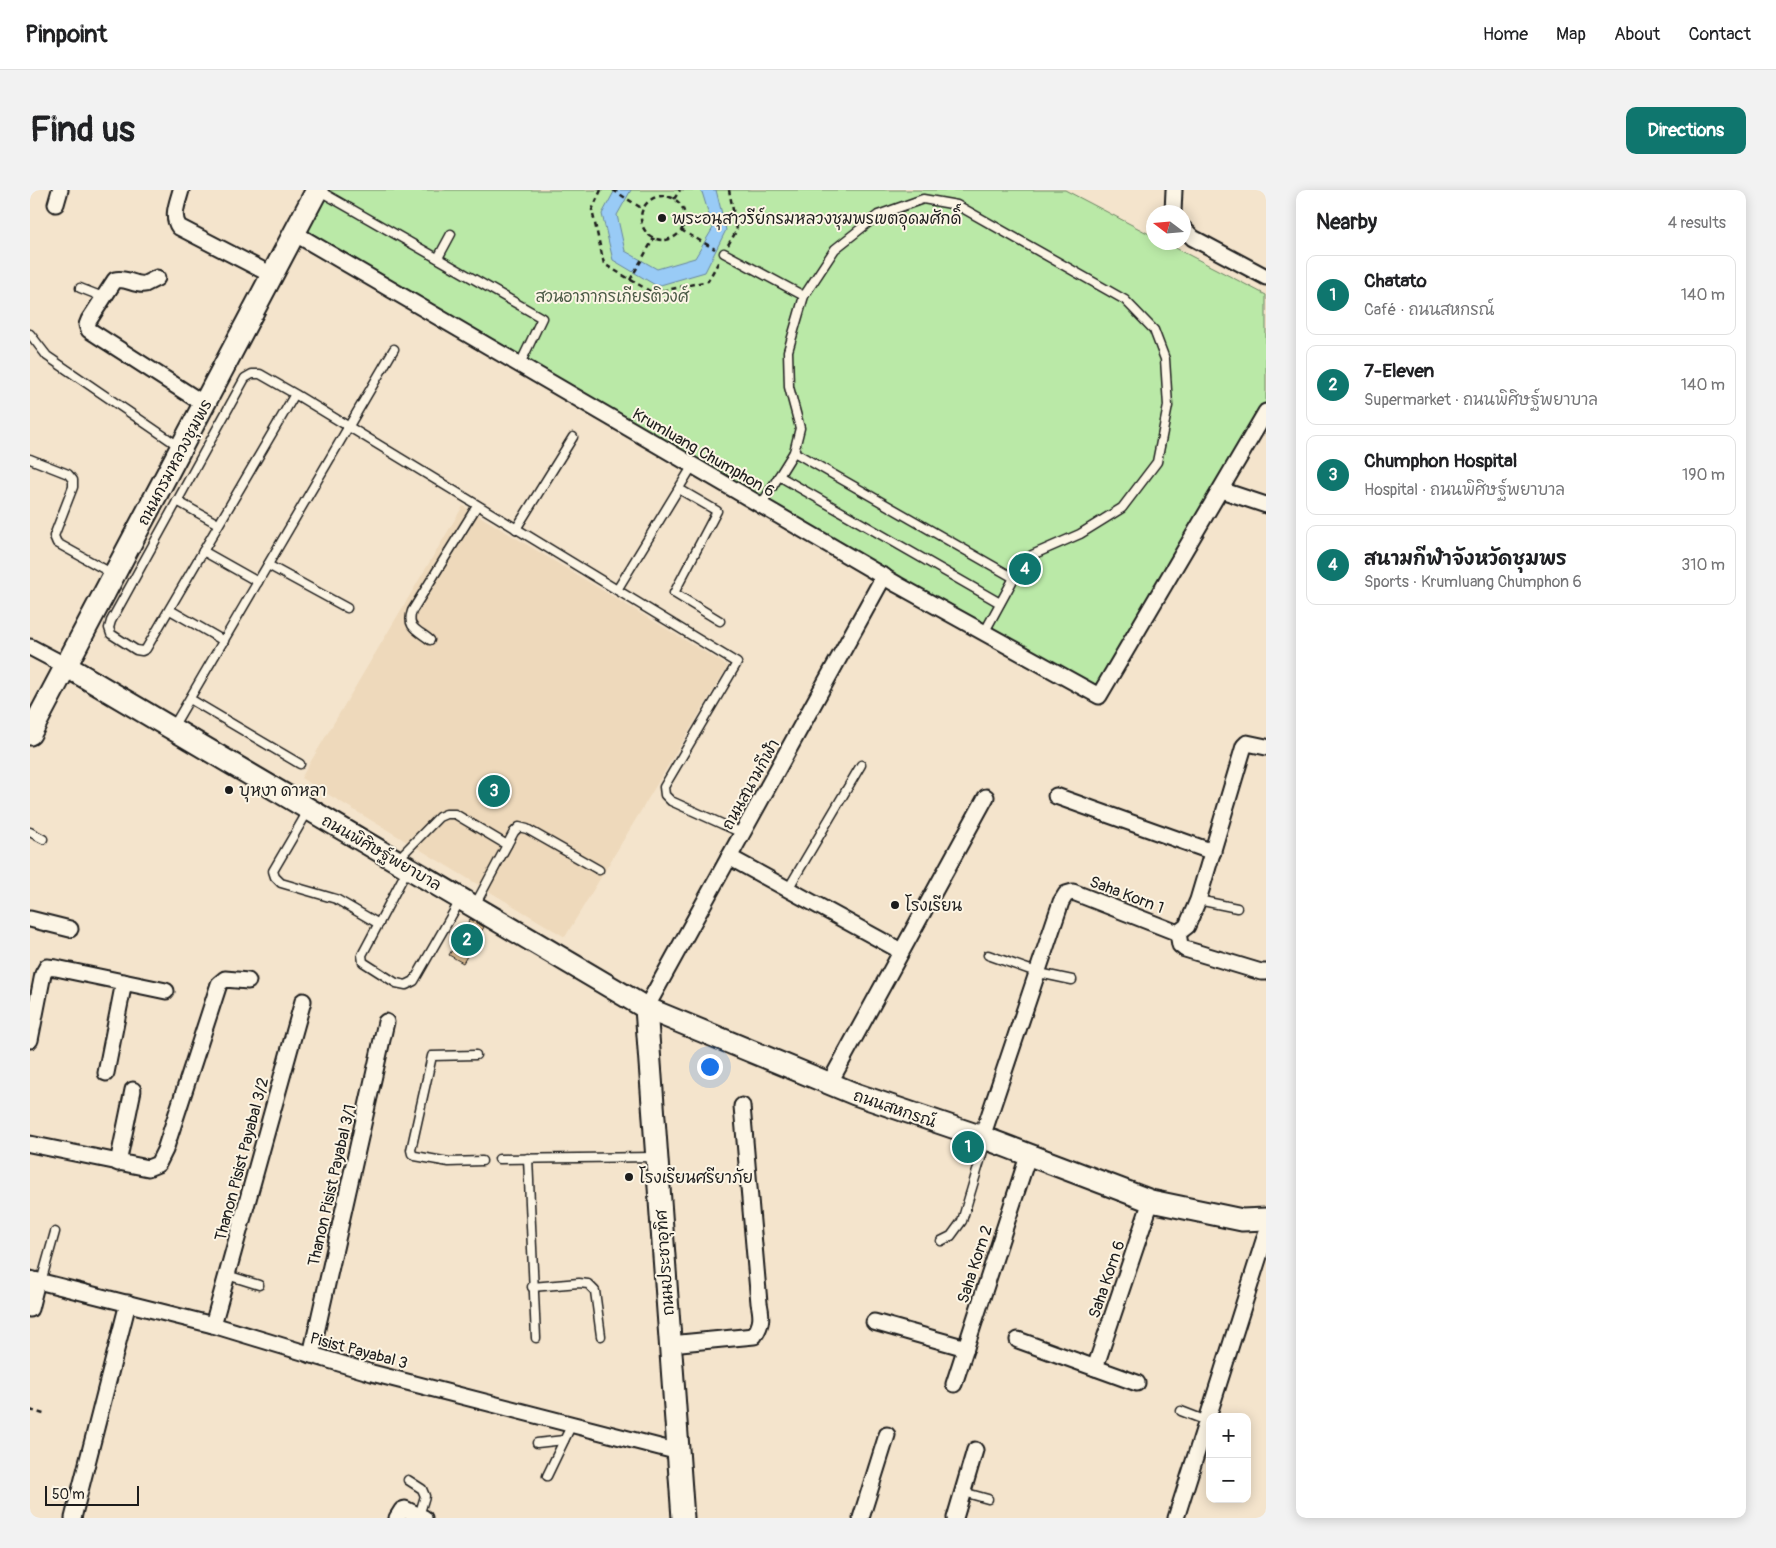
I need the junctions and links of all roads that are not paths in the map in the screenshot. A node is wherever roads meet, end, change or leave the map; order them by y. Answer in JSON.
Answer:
{"nodes":[{"id":1,"x":181,"y":190,"type":"edge"},
{"id":2,"x":317,"y":190,"type":"edge"},
{"id":3,"x":1174,"y":190,"type":"edge"},
{"id":4,"x":1173,"y":205,"type":"edge"},
{"id":5,"x":294,"y":233,"type":"junction"},
{"id":6,"x":451,"y":234,"type":"dead end"},
{"id":7,"x":1191,"y":236,"type":"edge"},
{"id":8,"x":724,"y":253,"type":"road end"},
{"id":9,"x":438,"y":258,"type":"junction"},
{"id":10,"x":272,"y":276,"type":"junction"},
{"id":11,"x":1266,"y":277,"type":"edge"},
{"id":12,"x":157,"y":278,"type":"dead end"},
{"id":13,"x":80,"y":288,"type":"dead end"},
{"id":14,"x":804,"y":296,"type":"junction"},
{"id":15,"x":103,"y":297,"type":"junction"},
{"id":16,"x":30,"y":334,"type":"edge"},
{"id":17,"x":394,"y":349,"type":"dead end"},
{"id":18,"x":520,"y":364,"type":"junction"},
{"id":19,"x":295,"y":394,"type":"junction"},
{"id":20,"x":204,"y":404,"type":"junction"},
{"id":21,"x":1266,"y":412,"type":"edge"},
{"id":22,"x":348,"y":427,"type":"junction"},
{"id":23,"x":573,"y":438,"type":"dead end"},
{"id":24,"x":181,"y":448,"type":"junction"},
{"id":25,"x":794,"y":452,"type":"junction"},
{"id":26,"x":30,"y":459,"type":"edge"},
{"id":27,"x":693,"y":466,"type":"junction"},
{"id":28,"x":779,"y":476,"type":"junction"},
{"id":29,"x":679,"y":489,"type":"junction"},
{"id":30,"x":1221,"y":490,"type":"junction"},
{"id":31,"x":177,"y":501,"type":"junction"},
{"id":32,"x":762,"y":505,"type":"junction"},
{"id":33,"x":1266,"y":505,"type":"edge"},
{"id":34,"x":477,"y":506,"type":"junction"},
{"id":35,"x":218,"y":524,"type":"junction"},
{"id":36,"x":516,"y":529,"type":"junction"},
{"id":37,"x":203,"y":551,"type":"junction"},
{"id":38,"x":268,"y":565,"type":"junction"},
{"id":39,"x":115,"y":575,"type":"junction"},
{"id":40,"x":884,"y":576,"type":"junction"},
{"id":41,"x":1014,"y":578,"type":"junction"},
{"id":42,"x":258,"y":582,"type":"junction"},
{"id":43,"x":617,"y":590,"type":"junction"},
{"id":44,"x":1000,"y":604,"type":"junction"},
{"id":45,"x":348,"y":608,"type":"dead end"},
{"id":46,"x":170,"y":610,"type":"junction"},
{"id":47,"x":720,"y":621,"type":"dead end"},
{"id":48,"x":984,"y":633,"type":"junction"},
{"id":49,"x":430,"y":640,"type":"dead end"},
{"id":50,"x":224,"y":641,"type":"junction"},
{"id":51,"x":30,"y":647,"type":"edge"},
{"id":52,"x":66,"y":666,"type":"junction"},
{"id":53,"x":190,"y":699,"type":"junction"},
{"id":54,"x":172,"y":729,"type":"junction"},
{"id":55,"x":30,"y":734,"type":"edge"},
{"id":56,"x":1266,"y":747,"type":"edge"},
{"id":57,"x":300,"y":764,"type":"dead end"},
{"id":58,"x":861,"y":765,"type":"dead end"},
{"id":59,"x":1056,"y":796,"type":"dead end"},
{"id":60,"x":986,"y":797,"type":"dead end"},
{"id":61,"x":309,"y":810,"type":"junction"},
{"id":62,"x":30,"y":832,"type":"edge"},
{"id":63,"x":742,"y":833,"type":"junction"},
{"id":64,"x":44,"y":839,"type":"dead end"},
{"id":65,"x":507,"y":845,"type":"junction"},
{"id":66,"x":1213,"y":852,"type":"junction"},
{"id":67,"x":729,"y":857,"type":"junction"},
{"id":68,"x":402,"y":864,"type":"junction"},
{"id":69,"x":599,"y":870,"type":"dead end"},
{"id":70,"x":788,"y":889,"type":"junction"},
{"id":71,"x":1198,"y":900,"type":"junction"},
{"id":72,"x":467,"y":903,"type":"junction"},
{"id":73,"x":1237,"y":908,"type":"dead end"},
{"id":74,"x":30,"y":919,"type":"edge"},
{"id":75,"x":379,"y":924,"type":"junction"},
{"id":76,"x":70,"y":929,"type":"dead end"},
{"id":77,"x":1178,"y":933,"type":"junction"},
{"id":78,"x":902,"y":951,"type":"junction"},
{"id":79,"x":988,"y":955,"type":"dead end"},
{"id":80,"x":1266,"y":972,"type":"edge"},
{"id":81,"x":1039,"y":973,"type":"junction"},
{"id":82,"x":1072,"y":980,"type":"dead end"},
{"id":83,"x":248,"y":981,"type":"dead end"},
{"id":84,"x":124,"y":982,"type":"junction"},
{"id":85,"x":166,"y":991,"type":"dead end"},
{"id":86,"x":303,"y":1001,"type":"dead end"},
{"id":87,"x":646,"y":1008,"type":"junction"},
{"id":88,"x":32,"y":1015,"type":"edge"},
{"id":89,"x":386,"y":1022,"type":"dead end"},
{"id":90,"x":30,"y":1040,"type":"edge"},
{"id":91,"x":476,"y":1055,"type":"dead end"},
{"id":92,"x":106,"y":1073,"type":"dead end"},
{"id":93,"x":829,"y":1084,"type":"junction"},
{"id":94,"x":134,"y":1090,"type":"dead end"},
{"id":95,"x":742,"y":1106,"type":"dead end"},
{"id":96,"x":984,"y":1138,"type":"junction"},
{"id":97,"x":30,"y":1144,"type":"edge"},
{"id":98,"x":1028,"y":1156,"type":"junction"},
{"id":99,"x":656,"y":1157,"type":"junction"},
{"id":100,"x":528,"y":1158,"type":"junction"},
{"id":101,"x":499,"y":1159,"type":"dead end"},
{"id":102,"x":482,"y":1161,"type":"dead end"},
{"id":103,"x":118,"y":1163,"type":"junction"},
{"id":104,"x":1151,"y":1201,"type":"junction"},
{"id":105,"x":1266,"y":1219,"type":"edge"},
{"id":106,"x":55,"y":1232,"type":"dead end"},
{"id":107,"x":1266,"y":1234,"type":"edge"},
{"id":108,"x":942,"y":1241,"type":"dead end"},
{"id":109,"x":227,"y":1275,"type":"junction"},
{"id":110,"x":36,"y":1280,"type":"edge"},
{"id":111,"x":259,"y":1285,"type":"dead end"},
{"id":112,"x":532,"y":1287,"type":"junction"},
{"id":113,"x":128,"y":1304,"type":"junction"},
{"id":114,"x":30,"y":1309,"type":"edge"},
{"id":115,"x":874,"y":1322,"type":"dead end"},
{"id":116,"x":213,"y":1325,"type":"junction"},
{"id":117,"x":601,"y":1336,"type":"dead end"},
{"id":118,"x":536,"y":1338,"type":"dead end"},
{"id":119,"x":1018,"y":1340,"type":"dead end"},
{"id":120,"x":670,"y":1344,"type":"junction"},
{"id":121,"x":966,"y":1348,"type":"junction"},
{"id":122,"x":311,"y":1355,"type":"junction"},
{"id":123,"x":1095,"y":1368,"type":"junction"},
{"id":124,"x":1137,"y":1383,"type":"dead end"},
{"id":125,"x":954,"y":1384,"type":"dead end"},
{"id":126,"x":1182,"y":1411,"type":"dead end"},
{"id":127,"x":1210,"y":1413,"type":"edge"},
{"id":128,"x":1206,"y":1421,"type":"edge"},
{"id":129,"x":572,"y":1424,"type":"junction"},
{"id":130,"x":1206,"y":1424,"type":"edge"},
{"id":131,"x":887,"y":1435,"type":"dead end"},
{"id":132,"x":564,"y":1440,"type":"junction"},
{"id":133,"x":537,"y":1443,"type":"dead end"},
{"id":134,"x":975,"y":1450,"type":"dead end"},
{"id":135,"x":679,"y":1452,"type":"junction"},
{"id":136,"x":547,"y":1476,"type":"dead end"},
{"id":137,"x":408,"y":1480,"type":"dead end"},
{"id":138,"x":963,"y":1492,"type":"junction"},
{"id":139,"x":988,"y":1499,"type":"dead end"},
{"id":140,"x":422,"y":1517,"type":"edge"},
{"id":141,"x":73,"y":1518,"type":"edge"},
{"id":142,"x":397,"y":1518,"type":"edge"},
{"id":143,"x":682,"y":1518,"type":"edge"},
{"id":144,"x":860,"y":1518,"type":"edge"},
{"id":145,"x":955,"y":1518,"type":"edge"},
{"id":146,"x":1176,"y":1518,"type":"edge"}],
"edges":[{"from":1,"to":10,"type":"street"},
{"from":2,"to":5,"type":"street","name":"ถนนกรมหลวงชุมพร"},
{"from":2,"to":9,"type":"lane"},
{"from":3,"to":4,"type":"street"},
{"from":5,"to":10,"type":"street","name":"ถนนกรมหลวงชุมพร"},
{"from":5,"to":18,"type":"street","name":"Krumluang Chumphon 6"},
{"from":6,"to":9,"type":"lane"},
{"from":7,"to":11,"type":"street"},
{"from":8,"to":14,"type":"lane"},
{"from":9,"to":18,"type":"lane"},
{"from":10,"to":20,"type":"street","name":"ถนนกรมหลวงชุมพร"},
{"from":12,"to":15,"type":"street"},
{"from":13,"to":15,"type":"lane"},
{"from":14,"to":25,"type":"lane"},
{"from":14,"to":41,"type":"lane"},
{"from":15,"to":20,"type":"street"},
{"from":16,"to":24,"type":"lane"},
{"from":17,"to":22,"type":"lane"},
{"from":18,"to":27,"type":"street","name":"Krumluang Chumphon 6"},
{"from":19,"to":22,"type":"lane"},
{"from":19,"to":31,"type":"lane"},
{"from":19,"to":35,"type":"lane"},
{"from":20,"to":24,"type":"street","name":"ถนนกรมหลวงชุมพร"},
{"from":21,"to":30,"type":"street"},
{"from":22,"to":34,"type":"lane"},
{"from":22,"to":38,"type":"lane"},
{"from":23,"to":36,"type":"lane"},
{"from":24,"to":39,"type":"street","name":"ถนนกรมหลวงชุมพร"},
{"from":25,"to":28,"type":"lane"},
{"from":25,"to":41,"type":"lane"},
{"from":26,"to":39,"type":"lane"},
{"from":27,"to":29,"type":"lane"},
{"from":27,"to":32,"type":"street","name":"Krumluang Chumphon 6"},
{"from":28,"to":32,"type":"lane"},
{"from":28,"to":44,"type":"lane"},
{"from":29,"to":43,"type":"lane"},
{"from":29,"to":47,"type":"lane"},
{"from":30,"to":33,"type":"street"},
{"from":30,"to":48,"type":"street","name":"Krumluang Chumphon 6"},
{"from":31,"to":35,"type":"lane"},
{"from":31,"to":46,"type":"lane"},
{"from":32,"to":40,"type":"street","name":"Krumluang Chumphon 6"},
{"from":34,"to":36,"type":"lane"},
{"from":34,"to":49,"type":"lane"},
{"from":35,"to":37,"type":"lane"},
{"from":36,"to":43,"type":"lane"},
{"from":37,"to":42,"type":"lane"},
{"from":37,"to":46,"type":"lane"},
{"from":38,"to":42,"type":"lane"},
{"from":38,"to":45,"type":"lane"},
{"from":39,"to":52,"type":"street","name":"ถนนกรมหลวงชุมพร"},
{"from":40,"to":48,"type":"street","name":"Krumluang Chumphon 6"},
{"from":40,"to":63,"type":"street","name":"ถนนสนามกีฬา"},
{"from":41,"to":44,"type":"lane"},
{"from":42,"to":50,"type":"lane"},
{"from":43,"to":63,"type":"lane"},
{"from":44,"to":48,"type":"lane"},
{"from":46,"to":50,"type":"lane"},
{"from":50,"to":53,"type":"lane"},
{"from":51,"to":52,"type":"street"},
{"from":52,"to":54,"type":"street","name":"ถนนพิศิษฐ์พยาบาล"},
{"from":52,"to":55,"type":"street","name":"ถนนกรมหลวงชุมพร"},
{"from":53,"to":54,"type":"lane"},
{"from":53,"to":57,"type":"lane"},
{"from":54,"to":61,"type":"street","name":"ถนนพิศิษฐ์พยาบาล"},
{"from":56,"to":66,"type":"street","name":"Saha Korn 1"},
{"from":58,"to":70,"type":"lane"},
{"from":59,"to":66,"type":"street"},
{"from":60,"to":78,"type":"street"},
{"from":61,"to":68,"type":"street","name":"ถนนพิศิษฐ์พยาบาล"},
{"from":61,"to":75,"type":"lane"},
{"from":62,"to":64,"type":"lane"},
{"from":63,"to":67,"type":"street","name":"ถนนสนามกีฬา"},
{"from":65,"to":68,"type":"lane"},
{"from":65,"to":69,"type":"lane"},
{"from":65,"to":72,"type":"lane"},
{"from":66,"to":71,"type":"street","name":"Saha Korn 1"},
{"from":67,"to":70,"type":"street"},
{"from":67,"to":87,"type":"street","name":"ถนนสนามกีฬา"},
{"from":68,"to":72,"type":"street","name":"ถนนพิศิษฐ์พยาบาล"},
{"from":68,"to":75,"type":"lane"},
{"from":70,"to":78,"type":"street"},
{"from":71,"to":73,"type":"lane"},
{"from":71,"to":77,"type":"street","name":"Saha Korn 1"},
{"from":72,"to":75,"type":"lane"},
{"from":72,"to":87,"type":"street","name":"ถนนพิศิษฐ์พยาบาล"},
{"from":74,"to":76,"type":"street"},
{"from":77,"to":80,"type":"street"},
{"from":77,"to":81,"type":"street","name":"Saha Korn 1"},
{"from":78,"to":93,"type":"street"},
{"from":79,"to":81,"type":"lane"},
{"from":81,"to":82,"type":"lane"},
{"from":81,"to":96,"type":"street","name":"Saha Korn 1"},
{"from":83,"to":103,"type":"street"},
{"from":84,"to":85,"type":"street"},
{"from":84,"to":88,"type":"street"},
{"from":84,"to":92,"type":"street"},
{"from":86,"to":109,"type":"street","name":"Thanon Pisist Payabal 3/2"},
{"from":87,"to":93,"type":"street","name":"ถนนสหกรณ์"},
{"from":87,"to":99,"type":"street","name":"ถนนประชาอุทิศ"},
{"from":88,"to":90,"type":"street"},
{"from":89,"to":122,"type":"street","name":"Thanon Pisist Payabal 3/1"},
{"from":91,"to":102,"type":"lane"},
{"from":93,"to":96,"type":"street","name":"ถนนสหกรณ์"},
{"from":94,"to":103,"type":"street"},
{"from":95,"to":120,"type":"street"},
{"from":96,"to":98,"type":"street","name":"ถนนสหกรณ์"},
{"from":96,"to":108,"type":"lane"},
{"from":97,"to":103,"type":"street"},
{"from":98,"to":104,"type":"street","name":"ถนนสหกรณ์"},
{"from":98,"to":121,"type":"street","name":"Saha Korn 2"},
{"from":99,"to":100,"type":"lane"},
{"from":99,"to":120,"type":"street","name":"ถนนประชาอุทิศ"},
{"from":100,"to":101,"type":"lane"},
{"from":100,"to":112,"type":"lane"},
{"from":104,"to":105,"type":"street","name":"ถนนสหกรณ์"},
{"from":104,"to":123,"type":"street","name":"Saha Korn 6"},
{"from":106,"to":110,"type":"lane"},
{"from":107,"to":127,"type":"street"},
{"from":109,"to":111,"type":"lane"},
{"from":109,"to":116,"type":"street","name":"Thanon Pisist Payabal 3/2"},
{"from":110,"to":113,"type":"street","name":"Pisist Payabal 3"},
{"from":110,"to":114,"type":"street"},
{"from":112,"to":117,"type":"lane"},
{"from":112,"to":118,"type":"lane"},
{"from":113,"to":116,"type":"street","name":"Pisist Payabal 3"},
{"from":113,"to":141,"type":"street"},
{"from":115,"to":121,"type":"street"},
{"from":116,"to":122,"type":"street","name":"Pisist Payabal 3"},
{"from":119,"to":123,"type":"street"},
{"from":120,"to":135,"type":"street","name":"ถนนประชาอุทิศ"},
{"from":121,"to":125,"type":"street","name":"Saha Korn 2"},
{"from":122,"to":129,"type":"street","name":"Pisist Payabal 3"},
{"from":123,"to":124,"type":"street"},
{"from":126,"to":128,"type":"lane"},
{"from":129,"to":132,"type":"lane"},
{"from":129,"to":135,"type":"street","name":"Pisist Payabal 3"},
{"from":130,"to":146,"type":"street"},
{"from":131,"to":144,"type":"street"},
{"from":132,"to":133,"type":"lane"},
{"from":132,"to":136,"type":"lane"},
{"from":134,"to":138,"type":"street"},
{"from":135,"to":143,"type":"street","name":"ถนนประชาอุทิศ"},
{"from":137,"to":140,"type":"lane"},
{"from":138,"to":139,"type":"lane"},
{"from":138,"to":145,"type":"street"},
{"from":140,"to":142,"type":"street"}]}
